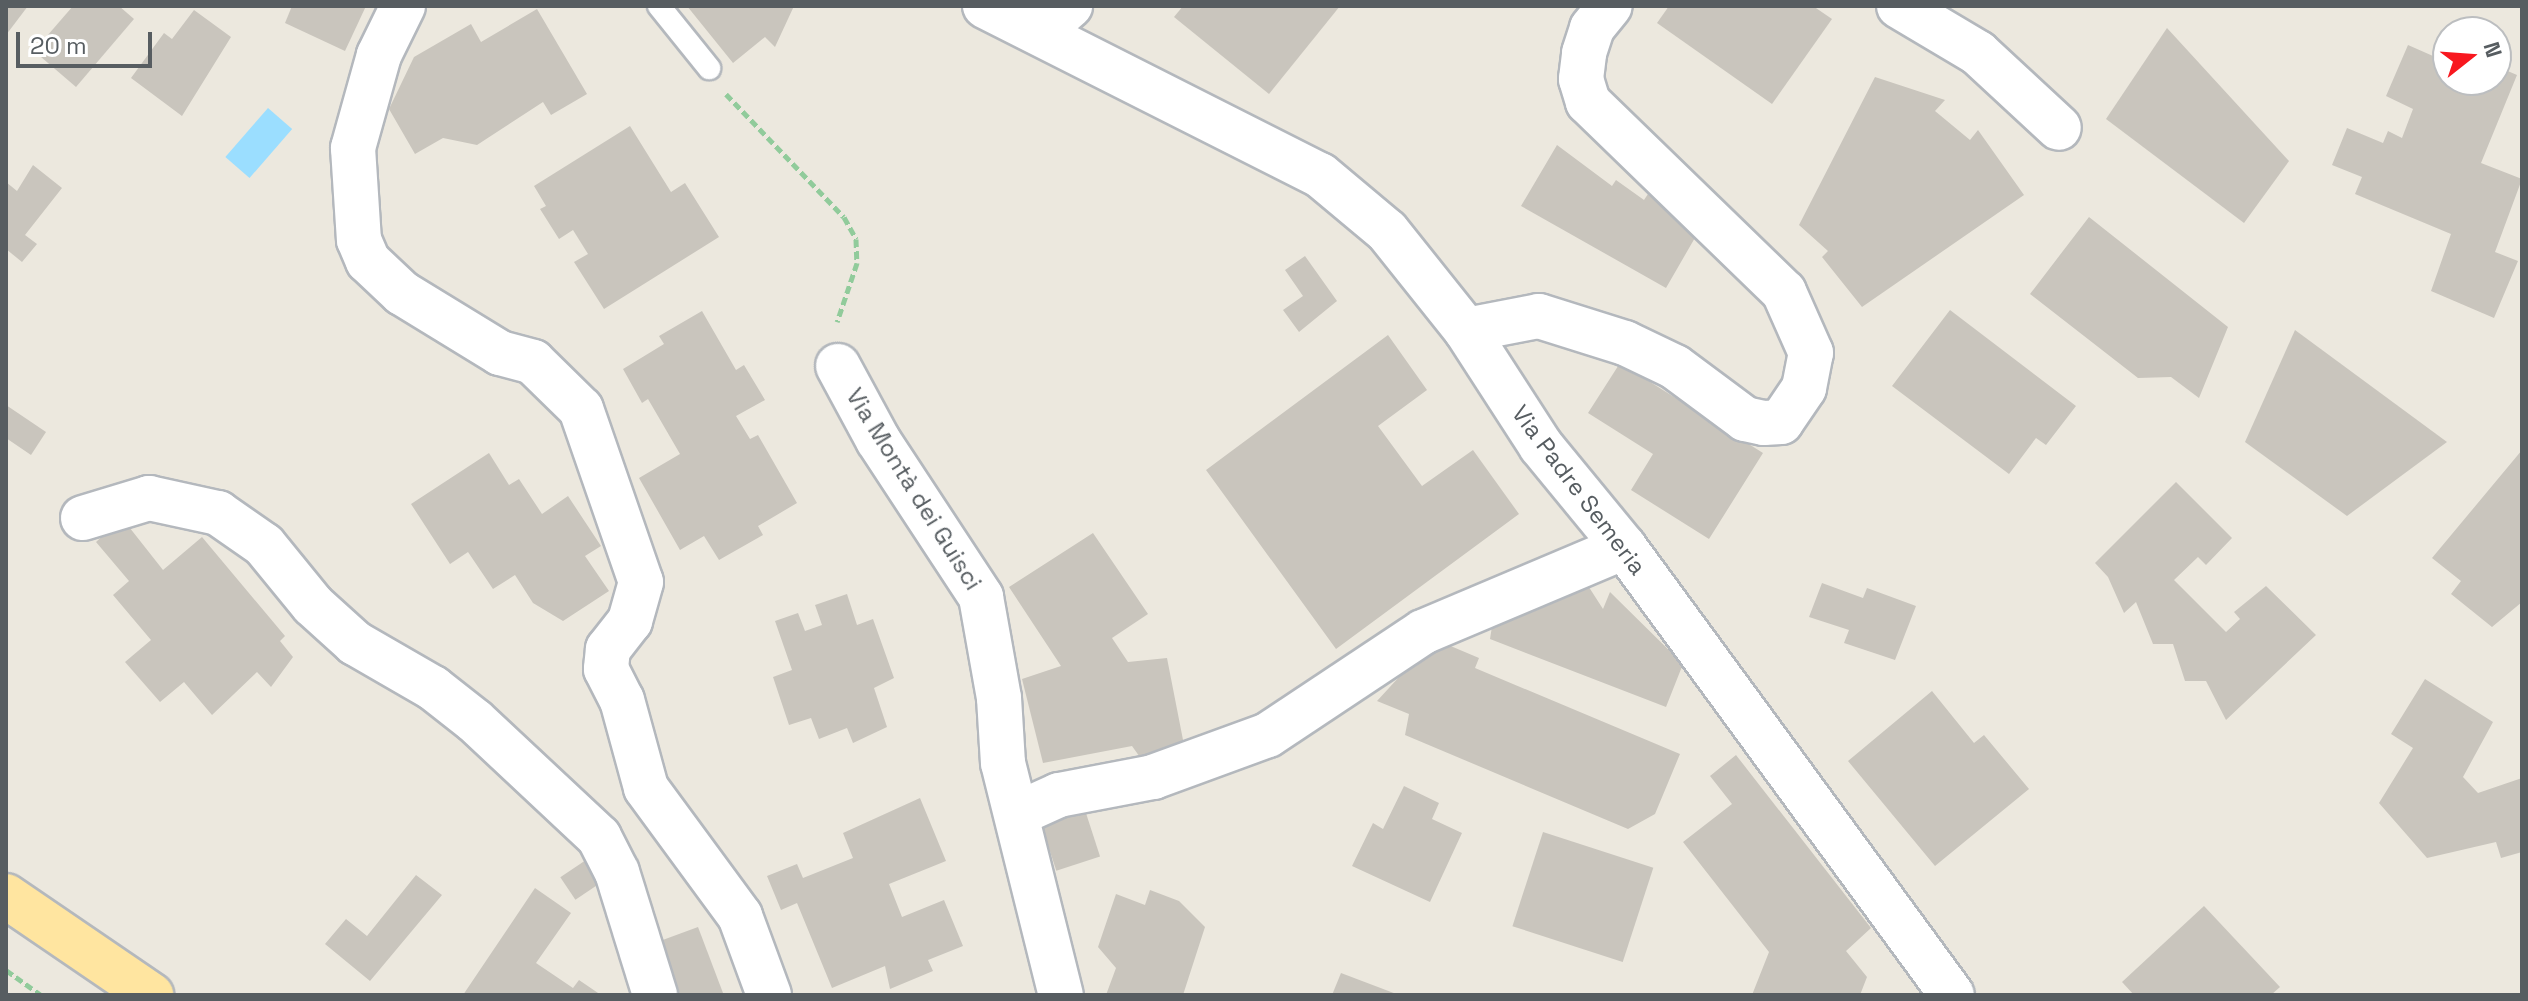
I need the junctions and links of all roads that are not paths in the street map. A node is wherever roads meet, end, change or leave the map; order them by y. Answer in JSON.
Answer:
{"nodes":[{"id":1,"x":403,"y":6,"type":"edge"},
{"id":2,"x":659,"y":6,"type":"edge"},
{"id":3,"x":985,"y":6,"type":"edge"},
{"id":4,"x":1610,"y":6,"type":"edge"},
{"id":5,"x":1899,"y":6,"type":"edge"},
{"id":6,"x":1055,"y":19,"type":"edge"},
{"id":7,"x":709,"y":68,"type":"road end"},
{"id":8,"x":2059,"y":128,"type":"dead end"},
{"id":9,"x":1466,"y":330,"type":"junction"},
{"id":10,"x":838,"y":366,"type":"road end"},
{"id":11,"x":83,"y":518,"type":"dead end"},
{"id":12,"x":1624,"y":547,"type":"junction"},
{"id":13,"x":1017,"y":814,"type":"junction"},
{"id":14,"x":6,"y":896,"type":"edge"},
{"id":15,"x":151,"y":995,"type":"edge"},
{"id":16,"x":655,"y":995,"type":"edge"},
{"id":17,"x":769,"y":995,"type":"edge"},
{"id":18,"x":1061,"y":995,"type":"edge"},
{"id":19,"x":1952,"y":995,"type":"edge"}],
"edges":[{"from":1,"to":17,"type":"street"},
{"from":2,"to":7,"type":"lane"},
{"from":3,"to":6,"type":"street","name":"Via Padre Semeria"},
{"from":4,"to":9,"type":"street"},
{"from":5,"to":8,"type":"street"},
{"from":6,"to":9,"type":"street","name":"Via Padre Semeria"},
{"from":9,"to":12,"type":"street","name":"Via Padre Semeria"},
{"from":10,"to":13,"type":"street","name":"Via Montà dei Guisci"},
{"from":11,"to":16,"type":"street"},
{"from":12,"to":13,"type":"street"},
{"from":12,"to":19,"type":"street","name":"Via Padre Semeria"},
{"from":13,"to":18,"type":"street","name":"Via Montà dei Guisci"},
{"from":14,"to":15,"type":"main road"}]}
